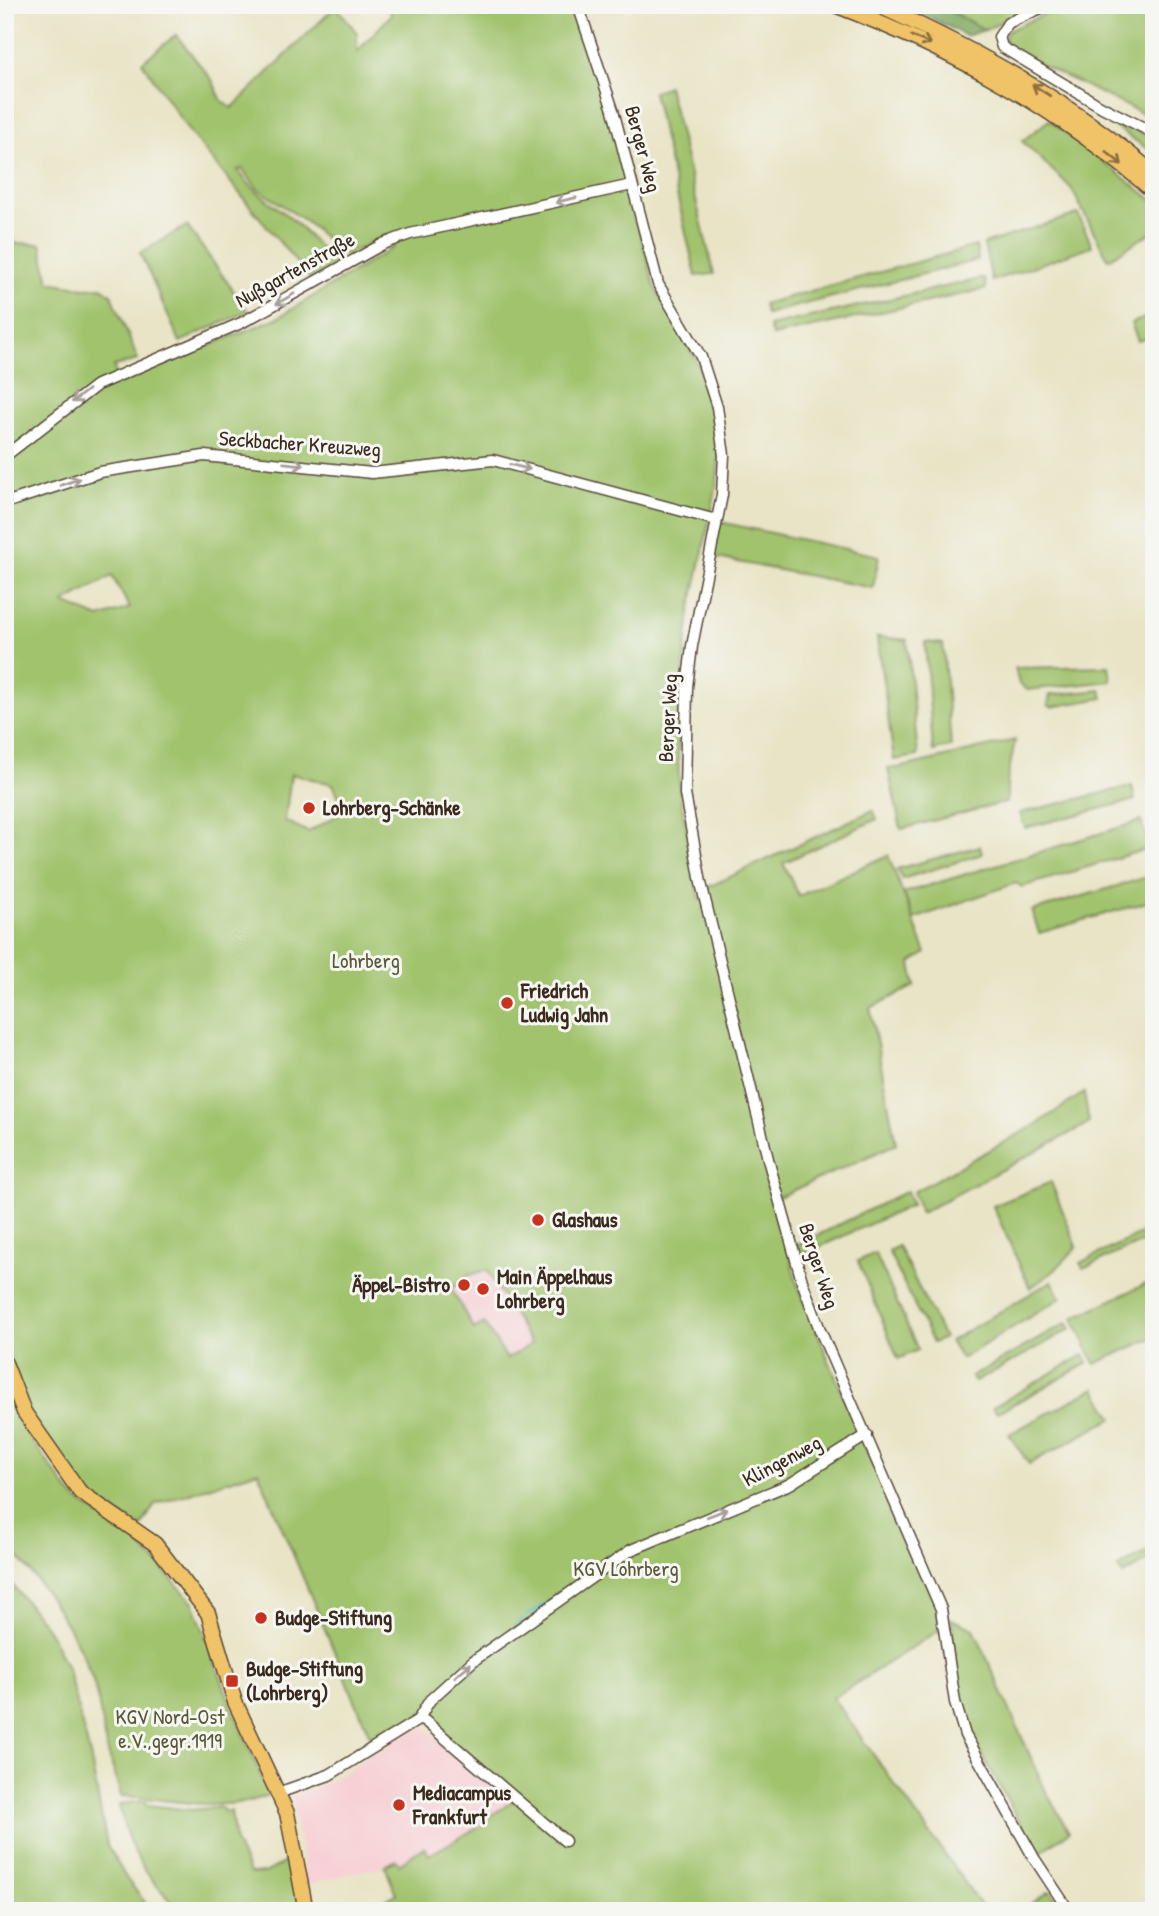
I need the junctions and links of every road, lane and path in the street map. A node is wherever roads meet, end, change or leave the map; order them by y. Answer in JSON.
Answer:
{"nodes":[{"id":1,"x":578,"y":5,"type":"edge"},
{"id":2,"x":835,"y":5,"type":"edge"},
{"id":3,"x":877,"y":5,"type":"edge"},
{"id":4,"x":1046,"y":5,"type":"edge"},
{"id":5,"x":1154,"y":133,"type":"edge"},
{"id":6,"x":1154,"y":174,"type":"edge"},
{"id":7,"x":632,"y":185,"type":"junction"},
{"id":8,"x":1154,"y":192,"type":"edge"},
{"id":9,"x":5,"y":456,"type":"edge"},
{"id":10,"x":5,"y":503,"type":"edge"},
{"id":11,"x":716,"y":520,"type":"junction"},
{"id":12,"x":5,"y":1363,"type":"edge"},
{"id":13,"x":867,"y":1435,"type":"junction"},
{"id":14,"x":418,"y":1720,"type":"junction"},
{"id":15,"x":278,"y":1793,"type":"junction"},
{"id":16,"x":565,"y":1841,"type":"dead end"},
{"id":17,"x":306,"y":1911,"type":"edge"},
{"id":18,"x":1069,"y":1911,"type":"edge"}],
"edges":[{"from":1,"to":7,"type":"street","name":"Berger Weg"},
{"from":2,"to":8,"type":"main road","one_way":true},
{"from":6,"to":3,"type":"main road","one_way":true},
{"from":4,"to":5,"type":"street"},
{"from":7,"to":9,"type":"street","name":"Nußgartenstraße","one_way":true},
{"from":7,"to":11,"type":"street","name":"Berger Weg"},
{"from":10,"to":11,"type":"street","name":"Seckbacher Kreuzweg","one_way":true},
{"from":11,"to":13,"type":"street","name":"Berger Weg"},
{"from":12,"to":15,"type":"main road"},
{"from":14,"to":13,"type":"street","name":"Klingenweg","one_way":true},
{"from":13,"to":18,"type":"street"},
{"from":14,"to":15,"type":"street","name":"Klingenweg"},
{"from":14,"to":16,"type":"street"},
{"from":15,"to":17,"type":"main road"}]}
